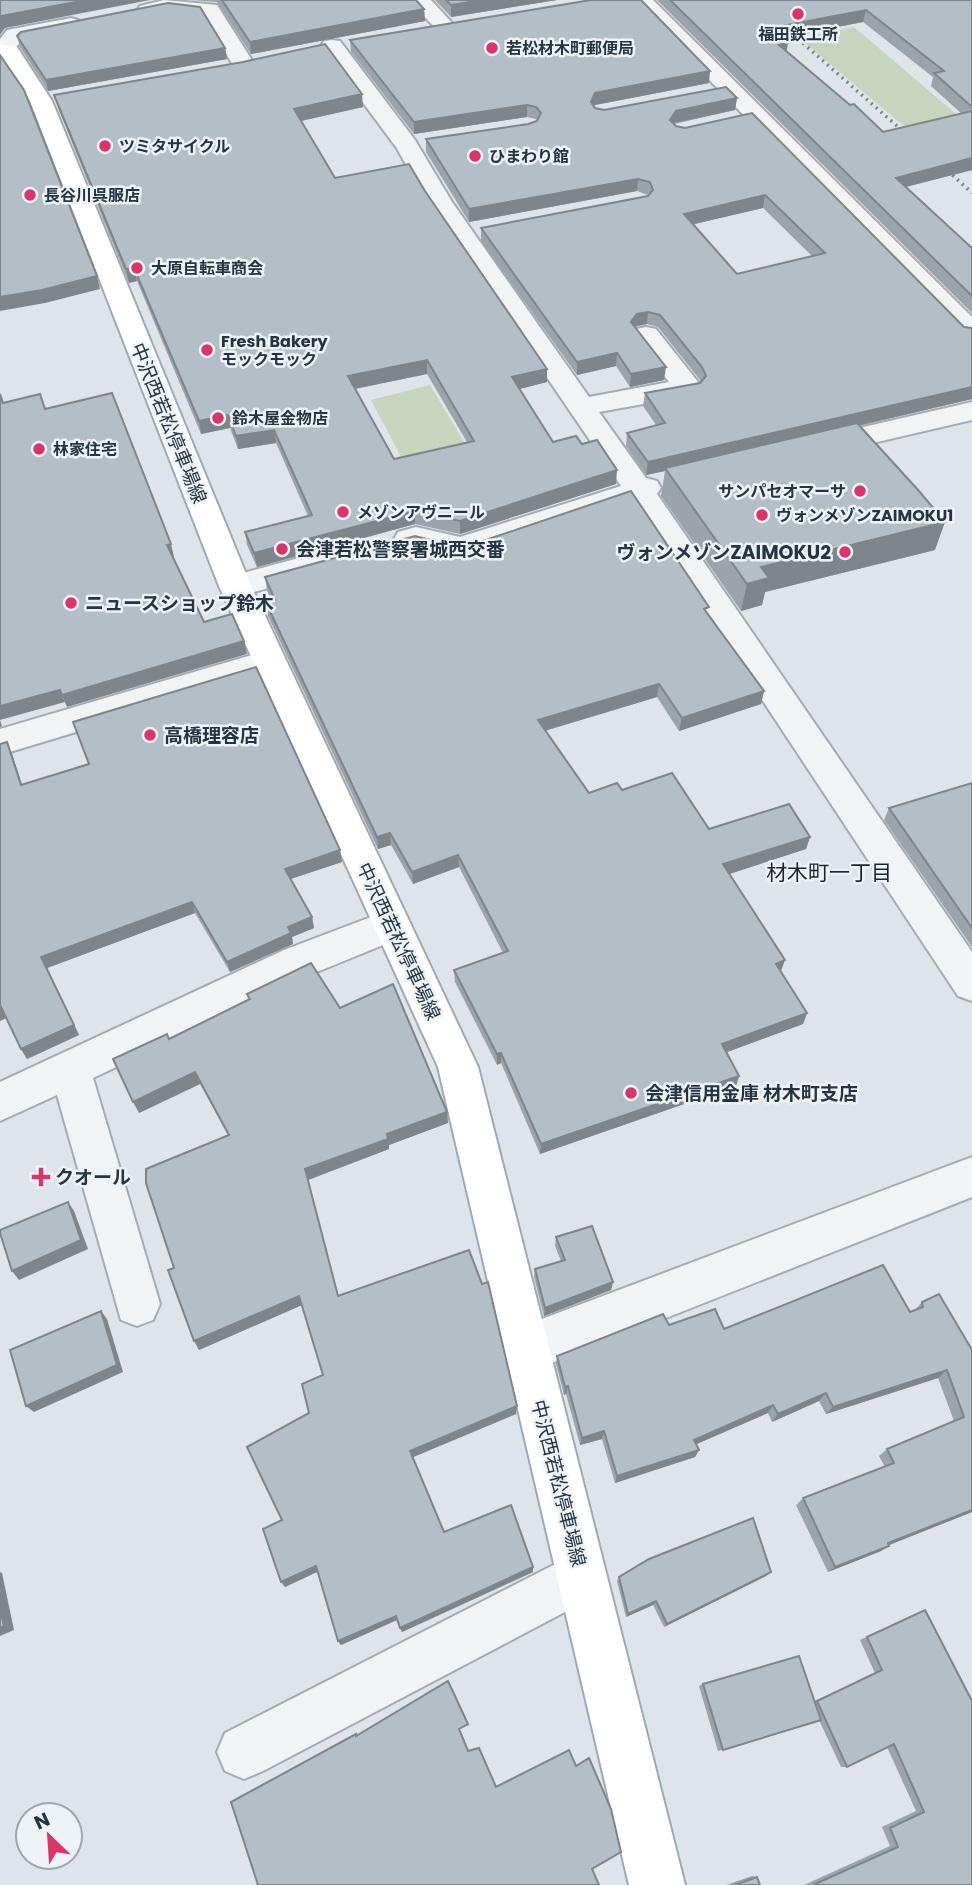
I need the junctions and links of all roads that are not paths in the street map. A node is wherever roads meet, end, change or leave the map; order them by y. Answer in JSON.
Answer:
{"nodes":[{"id":1,"x":419,"y":0,"type":"edge"},
{"id":2,"x":642,"y":0,"type":"edge"},
{"id":3,"x":169,"y":3,"type":"edge"},
{"id":4,"x":131,"y":13,"type":"edge"},
{"id":5,"x":92,"y":20,"type":"edge"},
{"id":6,"x":444,"y":27,"type":"edge"},
{"id":7,"x":332,"y":46,"type":"edge"},
{"id":8,"x":0,"y":51,"type":"edge"},
{"id":9,"x":269,"y":59,"type":"edge"},
{"id":10,"x":244,"y":65,"type":"junction"},
{"id":11,"x":218,"y":69,"type":"edge"},
{"id":12,"x":730,"y":89,"type":"junction"},
{"id":13,"x":705,"y":94,"type":"edge"},
{"id":14,"x":972,"y":332,"type":"edge"},
{"id":15,"x":646,"y":335,"type":"dead end"},
{"id":16,"x":580,"y":407,"type":"junction"},
{"id":17,"x":972,"y":411,"type":"edge"},
{"id":18,"x":785,"y":455,"type":"edge"},
{"id":19,"x":678,"y":480,"type":"edge"},
{"id":20,"x":638,"y":489,"type":"junction"},
{"id":21,"x":379,"y":548,"type":"edge"},
{"id":22,"x":341,"y":558,"type":"edge"},
{"id":23,"x":235,"y":586,"type":"junction"},
{"id":24,"x":269,"y":662,"type":"junction"},
{"id":25,"x":0,"y":742,"type":"edge"},
{"id":26,"x":392,"y":925,"type":"junction"},
{"id":27,"x":972,"y":984,"type":"edge"},
{"id":28,"x":70,"y":1069,"type":"junction"},
{"id":29,"x":0,"y":1102,"type":"edge"},
{"id":30,"x":972,"y":1177,"type":"edge"},
{"id":31,"x":137,"y":1304,"type":"dead end"},
{"id":32,"x":526,"y":1347,"type":"junction"},
{"id":33,"x":581,"y":1576,"type":"junction"},
{"id":34,"x":244,"y":1752,"type":"dead end"},
{"id":35,"x":657,"y":1885,"type":"edge"}],
"edges":[{"from":1,"to":6,"type":"street"},
{"from":2,"to":12,"type":"street"},
{"from":3,"to":4,"type":"street"},
{"from":3,"to":10,"type":"street"},
{"from":5,"to":8,"type":"street"},
{"from":7,"to":16,"type":"street"},
{"from":8,"to":23,"type":"main road","name":"中沢西若松停車場線"},
{"from":9,"to":10,"type":"street"},
{"from":10,"to":11,"type":"street"},
{"from":12,"to":13,"type":"street"},
{"from":12,"to":14,"type":"street"},
{"from":15,"to":16,"type":"street"},
{"from":16,"to":20,"type":"street"},
{"from":17,"to":18,"type":"street"},
{"from":19,"to":20,"type":"street"},
{"from":20,"to":21,"type":"street"},
{"from":20,"to":27,"type":"street"},
{"from":22,"to":23,"type":"street"},
{"from":23,"to":24,"type":"main road","name":"中沢西若松停車場線"},
{"from":24,"to":25,"type":"street"},
{"from":24,"to":26,"type":"main road","name":"中沢西若松停車場線"},
{"from":26,"to":28,"type":"street"},
{"from":26,"to":32,"type":"main road","name":"中沢西若松停車場線"},
{"from":28,"to":29,"type":"street"},
{"from":28,"to":31,"type":"street"},
{"from":30,"to":32,"type":"street"},
{"from":32,"to":33,"type":"main road","name":"中沢西若松停車場線"},
{"from":33,"to":34,"type":"street"},
{"from":33,"to":35,"type":"main road","name":"中沢西若松停車場線"}]}
